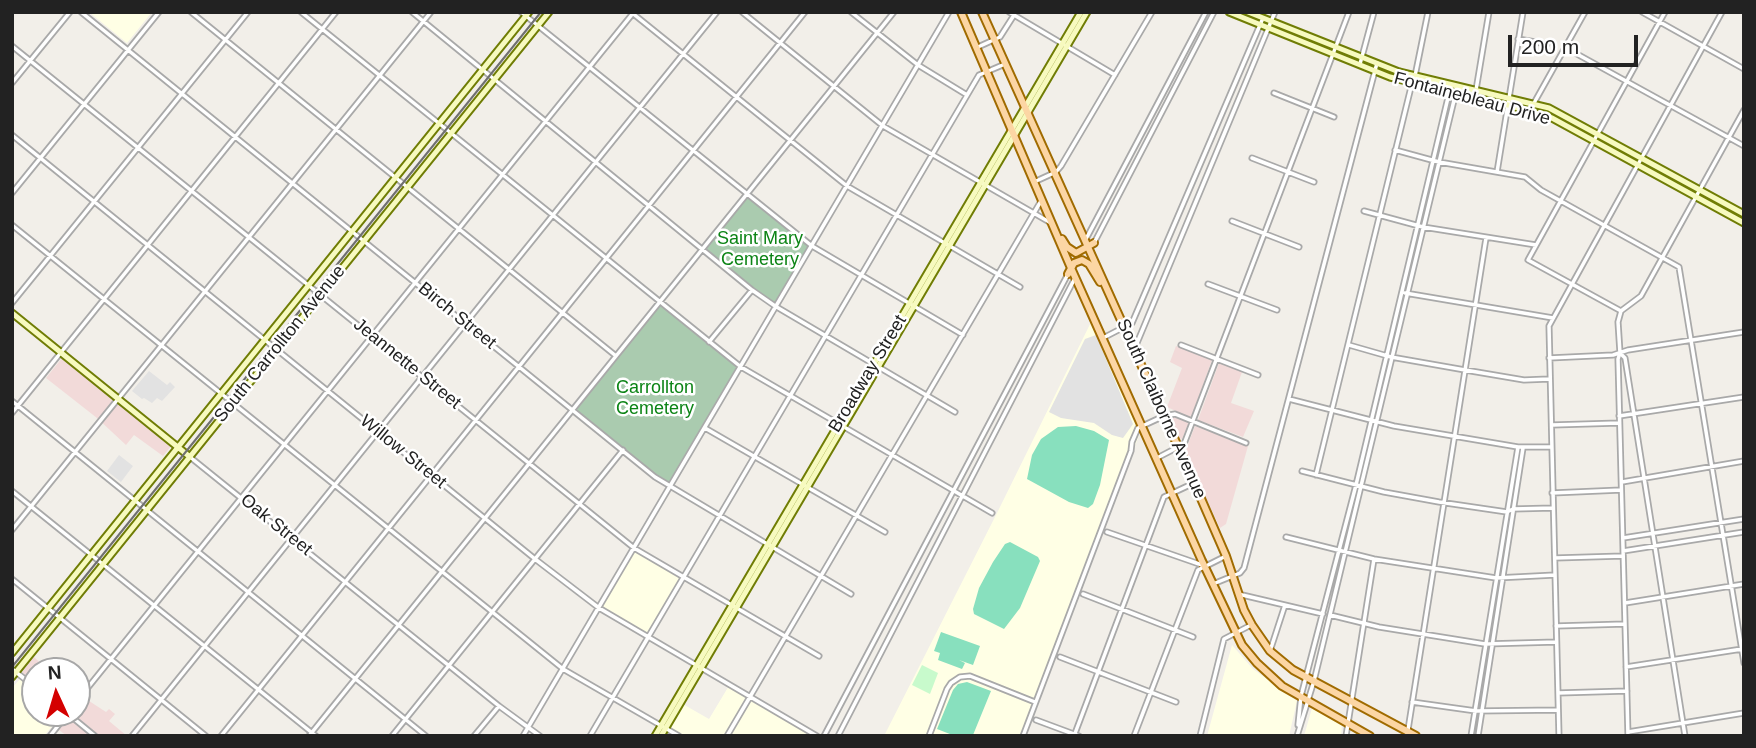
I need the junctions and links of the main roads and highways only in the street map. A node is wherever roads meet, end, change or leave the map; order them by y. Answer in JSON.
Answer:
{"nodes":[{"id":1,"x":961,"y":12,"type":"edge"},
{"id":2,"x":982,"y":12,"type":"edge"},
{"id":3,"x":1047,"y":212,"type":"junction"},
{"id":4,"x":1089,"y":243,"type":"junction"},
{"id":5,"x":1069,"y":271,"type":"junction"},
{"id":6,"x":1117,"y":311,"type":"junction"},
{"id":7,"x":1407,"y":733,"type":"edge"},
{"id":8,"x":1370,"y":736,"type":"edge"},
{"id":9,"x":1416,"y":736,"type":"edge"}],
"edges":[{"from":1,"to":3,"type":"main road","name":"South Claiborne Avenue"},
{"from":2,"to":4,"type":"main road","name":"South Claiborne Avenue"},
{"from":3,"to":4,"type":"main road"},
{"from":3,"to":5,"type":"main road","name":"South Claiborne Avenue"},
{"from":4,"to":6,"type":"main road","name":"South Claiborne Avenue"},
{"from":5,"to":6,"type":"main road"},
{"from":5,"to":8,"type":"main road","name":"South Claiborne Avenue"},
{"from":6,"to":7,"type":"main road","name":"South Claiborne Avenue"},
{"from":7,"to":9,"type":"main road","name":"South Claiborne Avenue"}]}
